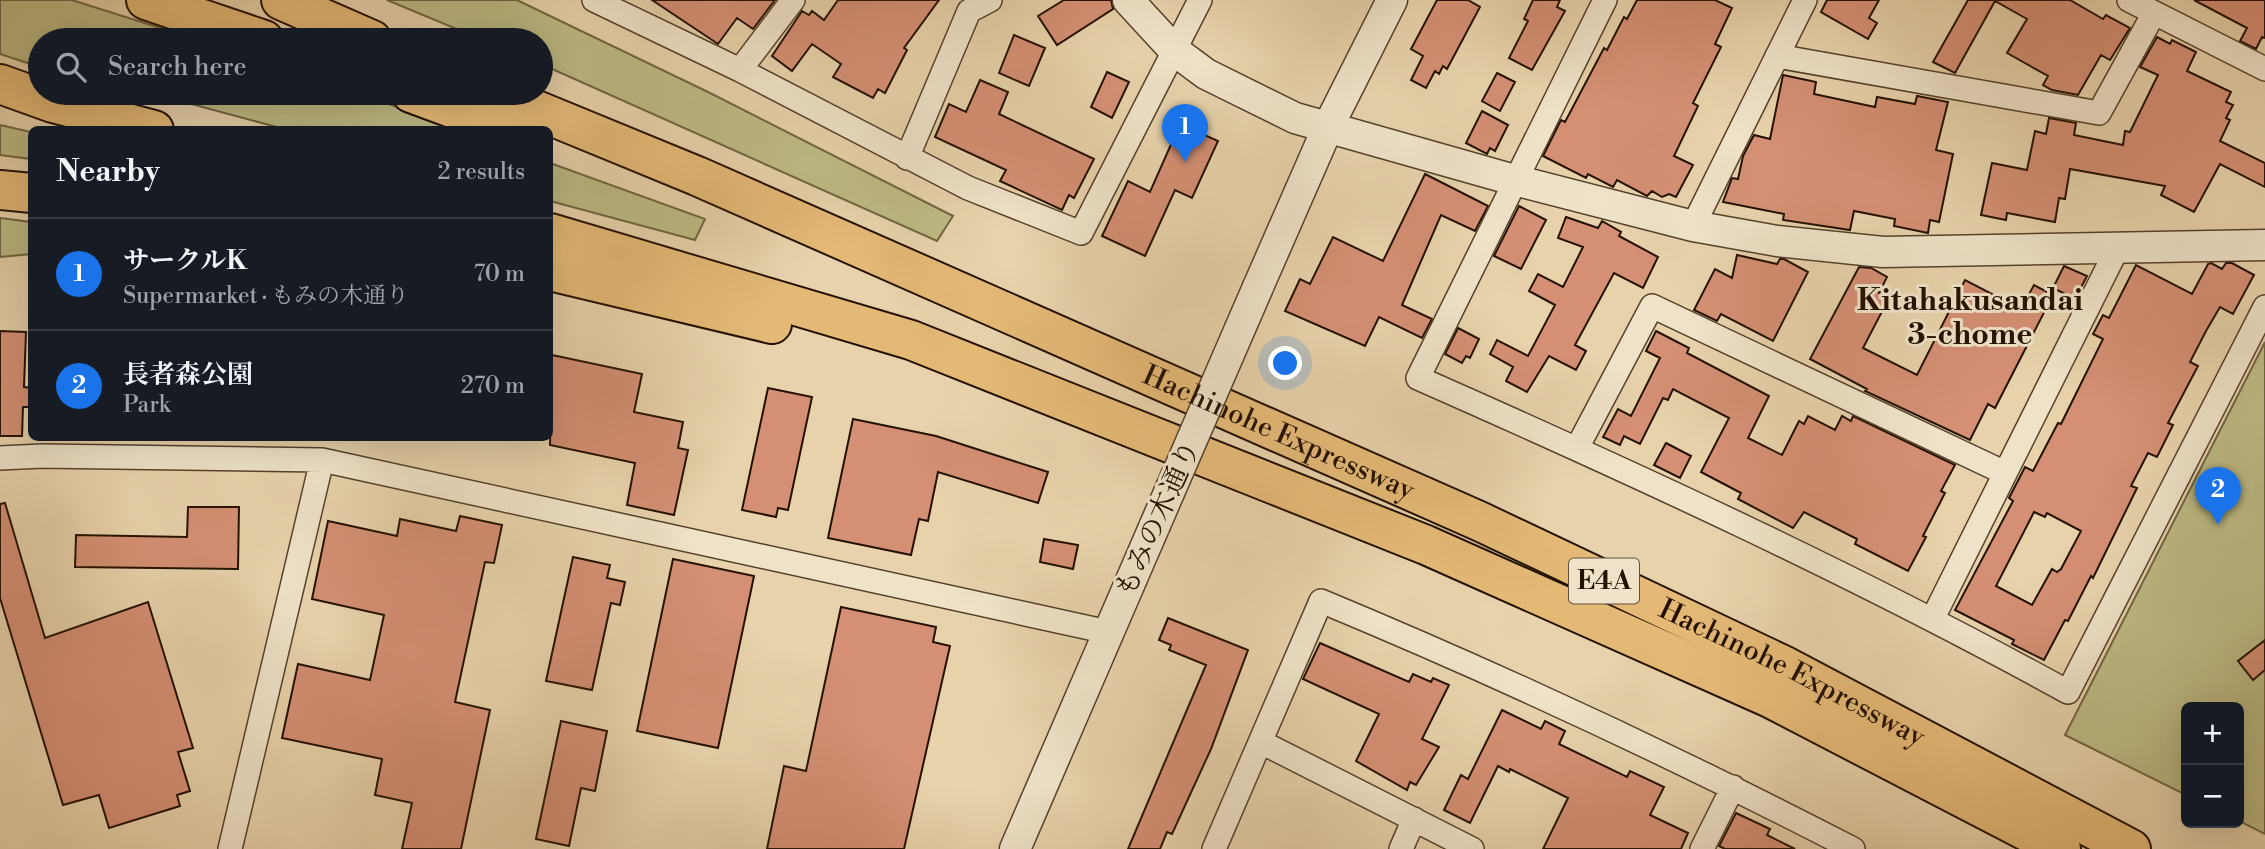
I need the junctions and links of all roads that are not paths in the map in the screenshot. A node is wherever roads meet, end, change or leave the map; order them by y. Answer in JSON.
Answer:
{"nodes":[{"id":1,"x":146,"y":0,"type":"edge"},
{"id":2,"x":281,"y":0,"type":"edge"},
{"id":3,"x":594,"y":0,"type":"edge"},
{"id":4,"x":793,"y":0,"type":"edge"},
{"id":5,"x":990,"y":0,"type":"edge"},
{"id":6,"x":1128,"y":0,"type":"edge"},
{"id":7,"x":1200,"y":0,"type":"edge"},
{"id":8,"x":1392,"y":0,"type":"edge"},
{"id":9,"x":1605,"y":0,"type":"edge"},
{"id":10,"x":1805,"y":0,"type":"edge"},
{"id":11,"x":2129,"y":0,"type":"edge"},
{"id":12,"x":967,"y":6,"type":"edge"},
{"id":13,"x":2154,"y":13,"type":"junction"},
{"id":14,"x":229,"y":28,"type":"edge"},
{"id":15,"x":345,"y":28,"type":"edge"},
{"id":16,"x":1175,"y":51,"type":"junction"},
{"id":17,"x":1777,"y":56,"type":"junction"},
{"id":18,"x":2265,"y":69,"type":"edge"},
{"id":19,"x":740,"y":70,"type":"junction"},
{"id":20,"x":0,"y":84,"type":"edge"},
{"id":21,"x":28,"y":94,"type":"edge"},
{"id":22,"x":60,"y":105,"type":"edge"},
{"id":23,"x":443,"y":105,"type":"edge"},
{"id":24,"x":524,"y":105,"type":"edge"},
{"id":25,"x":139,"y":126,"type":"edge"},
{"id":26,"x":500,"y":126,"type":"edge"},
{"id":27,"x":1328,"y":127,"type":"junction"},
{"id":28,"x":553,"y":145,"type":"edge"},
{"id":29,"x":907,"y":158,"type":"junction"},
{"id":30,"x":1514,"y":180,"type":"junction"},
{"id":31,"x":0,"y":190,"type":"edge"},
{"id":32,"x":28,"y":193,"type":"edge"},
{"id":33,"x":1693,"y":226,"type":"junction"},
{"id":34,"x":553,"y":234,"type":"edge"},
{"id":35,"x":2265,"y":245,"type":"edge"},
{"id":36,"x":2118,"y":247,"type":"junction"},
{"id":37,"x":553,"y":272,"type":"edge"},
{"id":38,"x":2265,"y":307,"type":"edge"},
{"id":39,"x":1065,"y":338,"type":"junction"},
{"id":40,"x":1121,"y":423,"type":"junction"},
{"id":41,"x":1577,"y":448,"type":"junction"},
{"id":42,"x":0,"y":458,"type":"edge"},
{"id":43,"x":322,"y":460,"type":"junction"},
{"id":44,"x":2005,"y":472,"type":"junction"},
{"id":45,"x":1933,"y":618,"type":"junction"},
{"id":46,"x":1108,"y":632,"type":"junction"},
{"id":47,"x":1261,"y":742,"type":"junction"},
{"id":48,"x":1734,"y":787,"type":"junction"},
{"id":49,"x":1414,"y":819,"type":"junction"},
{"id":50,"x":230,"y":849,"type":"edge"},
{"id":51,"x":1015,"y":849,"type":"edge"},
{"id":52,"x":1214,"y":849,"type":"edge"},
{"id":53,"x":1401,"y":849,"type":"edge"},
{"id":54,"x":1472,"y":849,"type":"edge"},
{"id":55,"x":1702,"y":849,"type":"edge"},
{"id":56,"x":1853,"y":849,"type":"edge"},
{"id":57,"x":2061,"y":849,"type":"edge"},
{"id":58,"x":2131,"y":849,"type":"edge"}],
"edges":[{"from":1,"to":14,"type":"highway"},
{"from":2,"to":15,"type":"highway"},
{"from":3,"to":19,"type":"street"},
{"from":4,"to":19,"type":"street"},
{"from":5,"to":12,"type":"street"},
{"from":6,"to":16,"type":"street"},
{"from":7,"to":16,"type":"street"},
{"from":8,"to":27,"type":"street","name":"もみの木通り"},
{"from":9,"to":30,"type":"street"},
{"from":10,"to":17,"type":"street"},
{"from":11,"to":13,"type":"street"},
{"from":12,"to":29,"type":"street"},
{"from":13,"to":17,"type":"street"},
{"from":13,"to":18,"type":"street"},
{"from":16,"to":27,"type":"street"},
{"from":16,"to":29,"type":"street"},
{"from":17,"to":33,"type":"street"},
{"from":19,"to":29,"type":"street"},
{"from":20,"to":21,"type":"highway"},
{"from":22,"to":25,"type":"highway"},
{"from":23,"to":26,"type":"highway"},
{"from":24,"to":39,"type":"highway"},
{"from":27,"to":30,"type":"street"},
{"from":27,"to":46,"type":"street","name":"もみの木通り","bridge":true},
{"from":28,"to":39,"type":"highway"},
{"from":30,"to":33,"type":"street"},
{"from":30,"to":41,"type":"street"},
{"from":31,"to":32,"type":"highway"},
{"from":33,"to":36,"type":"street"},
{"from":34,"to":40,"type":"highway"},
{"from":35,"to":36,"type":"street"},
{"from":36,"to":44,"type":"street"},
{"from":37,"to":40,"type":"highway"},
{"from":38,"to":45,"type":"street"},
{"from":39,"to":58,"type":"highway","name":"Hachinohe Expressway","number":"E4A"},
{"from":40,"to":57,"type":"highway","name":"Hachinohe Expressway","number":"E4A"},
{"from":41,"to":44,"type":"street"},
{"from":41,"to":45,"type":"street"},
{"from":42,"to":43,"type":"street"},
{"from":43,"to":46,"type":"street"},
{"from":43,"to":50,"type":"street"},
{"from":44,"to":45,"type":"street"},
{"from":46,"to":51,"type":"street","name":"もみの木通り"},
{"from":47,"to":48,"type":"street"},
{"from":47,"to":49,"type":"street"},
{"from":47,"to":52,"type":"street"},
{"from":48,"to":55,"type":"street"},
{"from":48,"to":56,"type":"street"},
{"from":49,"to":53,"type":"street"},
{"from":49,"to":54,"type":"street"}]}
